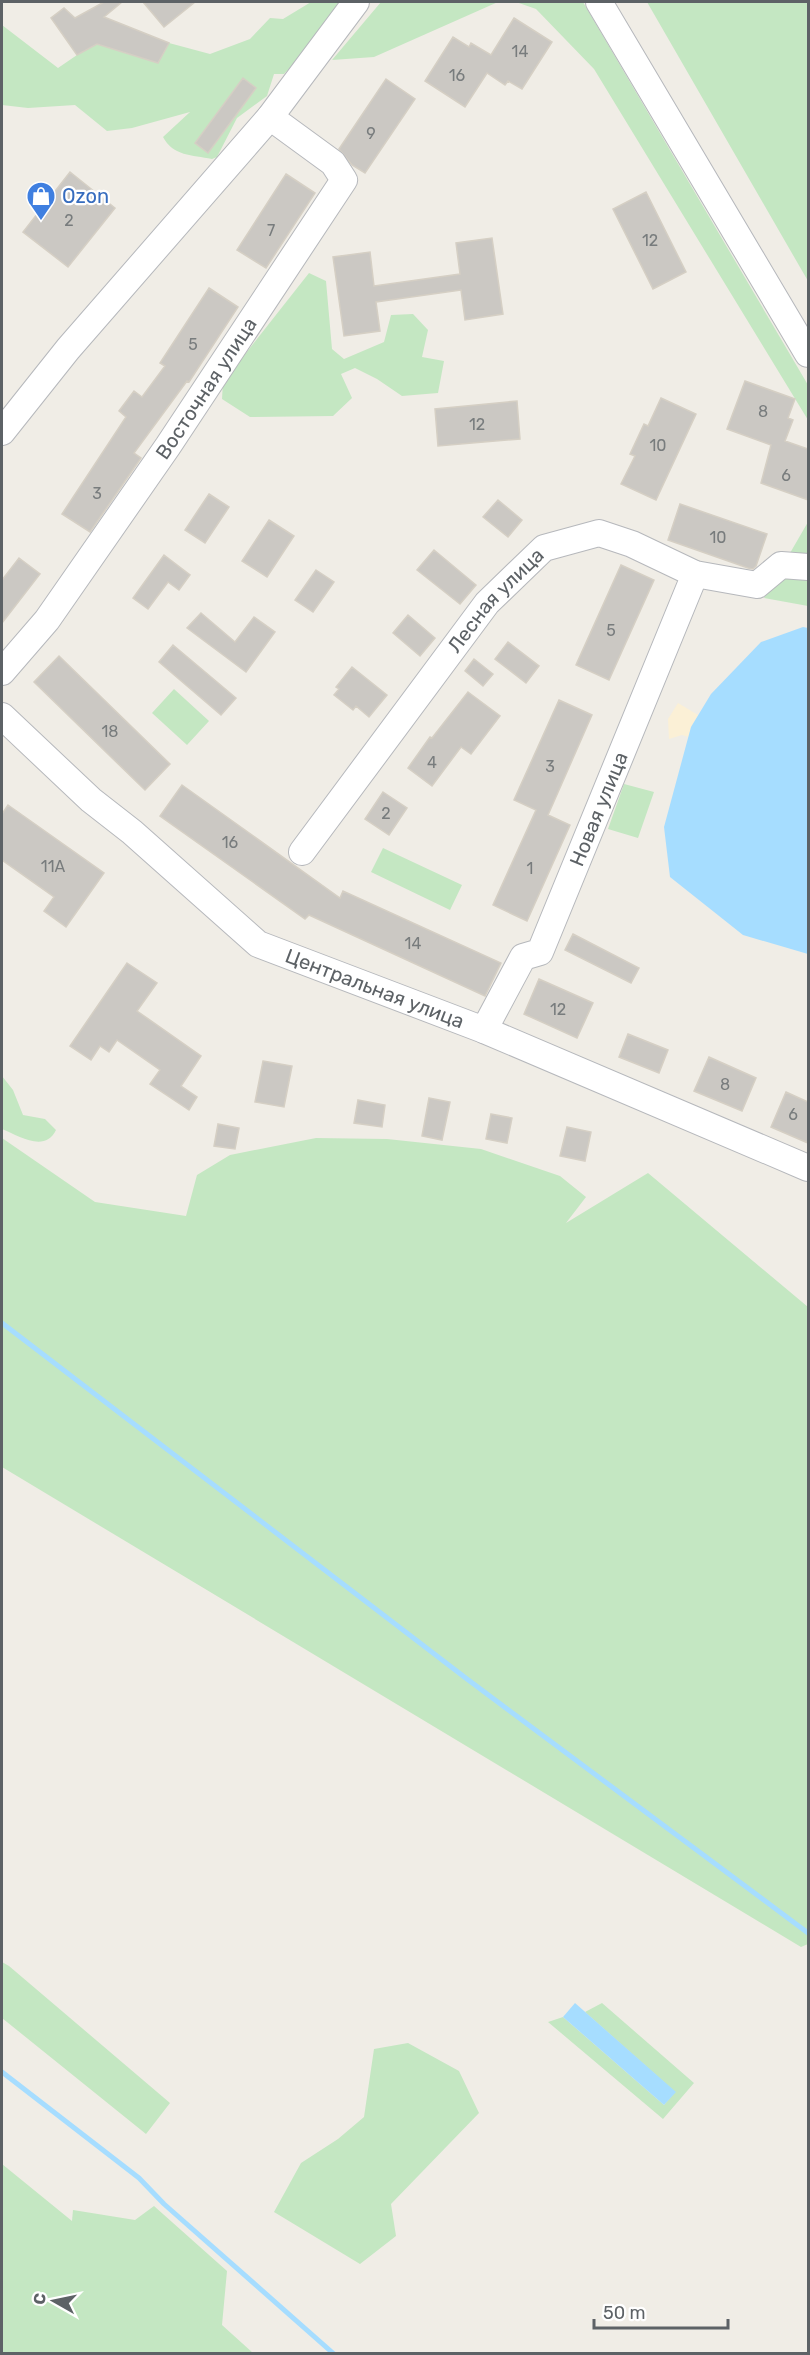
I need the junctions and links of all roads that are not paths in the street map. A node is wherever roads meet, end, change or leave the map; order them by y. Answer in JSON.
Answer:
{"nodes":[{"id":1,"x":356,"y":2,"type":"edge"},
{"id":2,"x":599,"y":2,"type":"edge"},
{"id":3,"x":270,"y":117,"type":"junction"},
{"id":4,"x":808,"y":354,"type":"edge"},
{"id":5,"x":2,"y":432,"type":"edge"},
{"id":6,"x":808,"y":567,"type":"edge"},
{"id":7,"x":695,"y":574,"type":"junction"},
{"id":8,"x":2,"y":672,"type":"edge"},
{"id":9,"x":2,"y":716,"type":"edge"},
{"id":10,"x":302,"y":852,"type":"dead end"},
{"id":11,"x":484,"y":1030,"type":"junction"},
{"id":12,"x":808,"y":1168,"type":"edge"}],
"edges":[{"from":1,"to":3,"type":"street"},
{"from":2,"to":4,"type":"street"},
{"from":3,"to":5,"type":"street"},
{"from":3,"to":8,"type":"street","name":"Восточная улица"},
{"from":6,"to":7,"type":"street","name":"Лесная улица"},
{"from":7,"to":10,"type":"street","name":"Лесная улица"},
{"from":7,"to":11,"type":"street","name":"Новая улица"},
{"from":9,"to":11,"type":"street","name":"Центральная улица"},
{"from":11,"to":12,"type":"street","name":"Центральная улица"}]}
